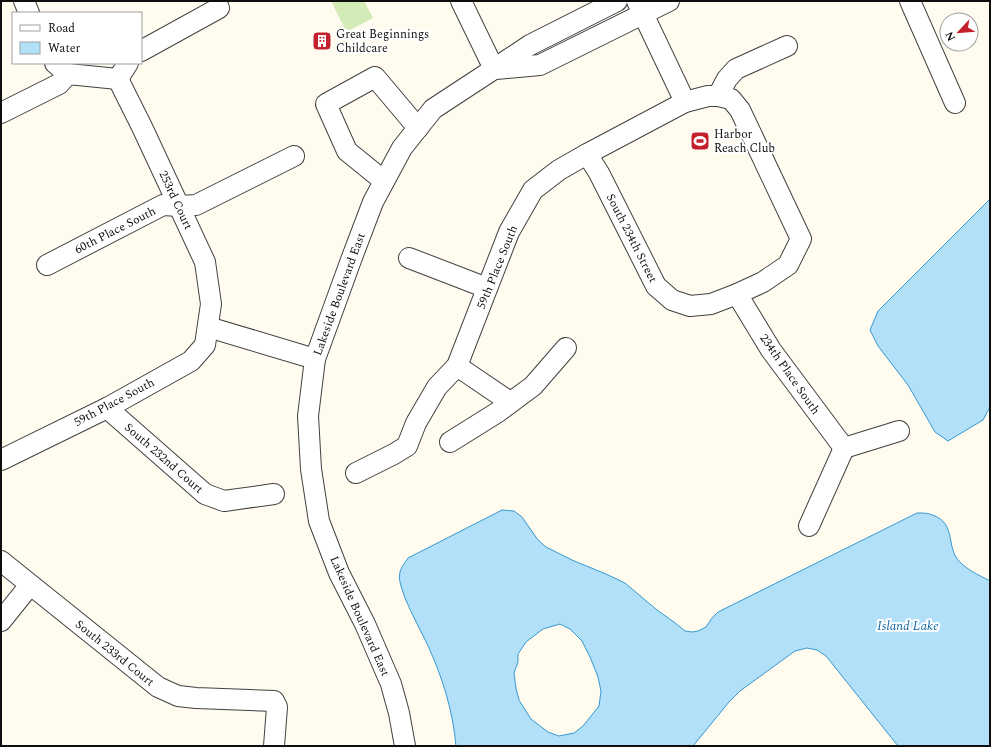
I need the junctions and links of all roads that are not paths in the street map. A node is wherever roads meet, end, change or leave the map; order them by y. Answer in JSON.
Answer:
{"nodes":[{"id":1,"x":24,"y":1,"type":"edge"},
{"id":2,"x":461,"y":1,"type":"edge"},
{"id":3,"x":617,"y":1,"type":"edge"},
{"id":4,"x":669,"y":1,"type":"edge"},
{"id":5,"x":917,"y":3,"type":"edge"},
{"id":6,"x":640,"y":7,"type":"edge"},
{"id":7,"x":219,"y":8,"type":"dead end"},
{"id":8,"x":29,"y":12,"type":"edge"},
{"id":9,"x":787,"y":46,"type":"dead end"},
{"id":10,"x":142,"y":50,"type":"edge"},
{"id":11,"x":62,"y":68,"type":"edge"},
{"id":12,"x":494,"y":70,"type":"junction"},
{"id":13,"x":123,"y":71,"type":"edge"},
{"id":14,"x":725,"y":98,"type":"junction"},
{"id":15,"x":685,"y":102,"type":"junction"},
{"id":16,"x":955,"y":103,"type":"dead end"},
{"id":17,"x":1,"y":113,"type":"edge"},
{"id":18,"x":418,"y":128,"type":"junction"},
{"id":19,"x":587,"y":154,"type":"junction"},
{"id":20,"x":294,"y":156,"type":"dead end"},
{"id":21,"x":384,"y":181,"type":"junction"},
{"id":22,"x":179,"y":206,"type":"junction"},
{"id":23,"x":409,"y":258,"type":"dead end"},
{"id":24,"x":47,"y":264,"type":"dead end"},
{"id":25,"x":487,"y":288,"type":"junction"},
{"id":26,"x":737,"y":294,"type":"junction"},
{"id":27,"x":208,"y":327,"type":"junction"},
{"id":28,"x":566,"y":348,"type":"dead end"},
{"id":29,"x":315,"y":359,"type":"junction"},
{"id":30,"x":457,"y":366,"type":"junction"},
{"id":31,"x":510,"y":402,"type":"junction"},
{"id":32,"x":107,"y":408,"type":"junction"},
{"id":33,"x":898,"y":431,"type":"dead end"},
{"id":34,"x":450,"y":442,"type":"dead end"},
{"id":35,"x":844,"y":448,"type":"junction"},
{"id":36,"x":1,"y":460,"type":"edge"},
{"id":37,"x":356,"y":473,"type":"dead end"},
{"id":38,"x":274,"y":494,"type":"dead end"},
{"id":39,"x":809,"y":526,"type":"dead end"},
{"id":40,"x":1,"y":562,"type":"edge"},
{"id":41,"x":30,"y":585,"type":"junction"},
{"id":42,"x":1,"y":621,"type":"edge"},
{"id":43,"x":274,"y":746,"type":"edge"},
{"id":44,"x":405,"y":746,"type":"edge"}],
"edges":[{"from":1,"to":8,"type":"street"},
{"from":2,"to":12,"type":"street"},
{"from":3,"to":12,"type":"street","name":"Lakeside Boulevard East"},
{"from":4,"to":6,"type":"street","name":"Lakeside Boulevard East"},
{"from":5,"to":16,"type":"street"},
{"from":6,"to":12,"type":"street","name":"Lakeside Boulevard East"},
{"from":6,"to":15,"type":"street"},
{"from":7,"to":10,"type":"street"},
{"from":9,"to":14,"type":"street"},
{"from":11,"to":13,"type":"street"},
{"from":11,"to":17,"type":"street"},
{"from":12,"to":18,"type":"street","name":"Lakeside Boulevard East"},
{"from":13,"to":22,"type":"street","name":"253rd Court"},
{"from":14,"to":15,"type":"street","name":"59th Place South"},
{"from":14,"to":26,"type":"street"},
{"from":15,"to":19,"type":"street","name":"59th Place South"},
{"from":18,"to":21,"type":"street","name":"Lakeside Boulevard East"},
{"from":18,"to":21,"type":"street"},
{"from":19,"to":25,"type":"street","name":"59th Place South"},
{"from":19,"to":26,"type":"street","name":"South 234th Street"},
{"from":20,"to":22,"type":"street","name":"60th Place South"},
{"from":21,"to":29,"type":"street","name":"Lakeside Boulevard East"},
{"from":22,"to":24,"type":"street","name":"60th Place South"},
{"from":22,"to":27,"type":"street","name":"253rd Court"},
{"from":23,"to":25,"type":"street"},
{"from":25,"to":30,"type":"street","name":"59th Place South"},
{"from":26,"to":35,"type":"street","name":"234th Place South"},
{"from":27,"to":29,"type":"street"},
{"from":27,"to":32,"type":"street","name":"59th Place South"},
{"from":28,"to":31,"type":"street"},
{"from":29,"to":44,"type":"street","name":"Lakeside Boulevard East"},
{"from":30,"to":31,"type":"street"},
{"from":30,"to":37,"type":"street","name":"59th Place South"},
{"from":31,"to":34,"type":"street"},
{"from":32,"to":36,"type":"street","name":"59th Place South"},
{"from":32,"to":38,"type":"street","name":"South 232nd Court"},
{"from":33,"to":35,"type":"street"},
{"from":35,"to":39,"type":"street"},
{"from":40,"to":41,"type":"street","name":"South 233rd Court"},
{"from":41,"to":42,"type":"street"},
{"from":41,"to":43,"type":"street","name":"South 233rd Court"}]}
